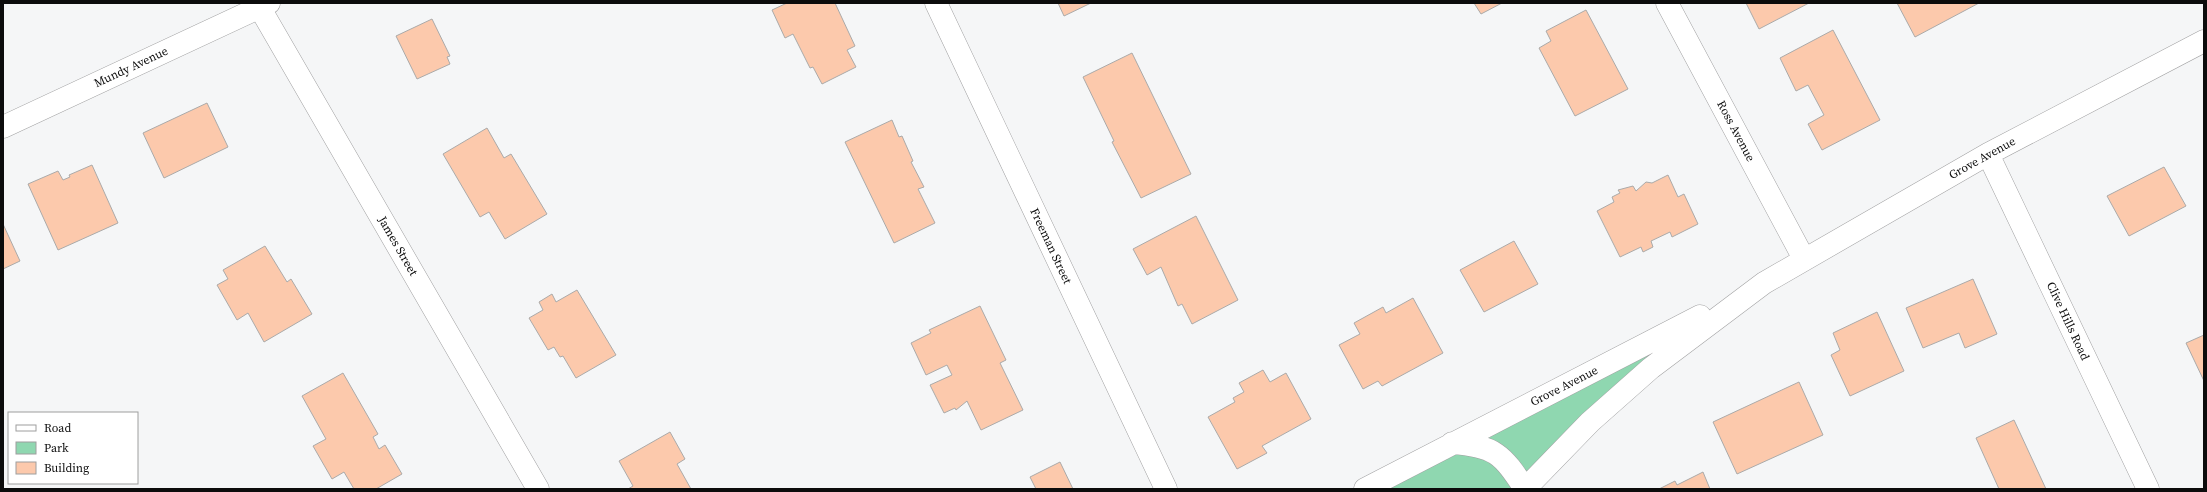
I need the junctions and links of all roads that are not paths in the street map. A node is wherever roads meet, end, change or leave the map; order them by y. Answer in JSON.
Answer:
{"nodes":[{"id":1,"x":936,"y":3,"type":"edge"},
{"id":2,"x":1667,"y":3,"type":"edge"},
{"id":3,"x":262,"y":4,"type":"edge"},
{"id":4,"x":2204,"y":41,"type":"edge"},
{"id":5,"x":3,"y":127,"type":"edge"},
{"id":6,"x":1988,"y":154,"type":"junction"},
{"id":7,"x":1804,"y":259,"type":"junction"},
{"id":8,"x":1764,"y":283,"type":"junction"},
{"id":9,"x":1452,"y":444,"type":"junction"},
{"id":10,"x":538,"y":489,"type":"edge"},
{"id":11,"x":1166,"y":489,"type":"edge"},
{"id":12,"x":1365,"y":489,"type":"edge"},
{"id":13,"x":1525,"y":489,"type":"edge"},
{"id":14,"x":2148,"y":489,"type":"edge"}],
"edges":[{"from":1,"to":11,"type":"street","name":"Freeman Street"},
{"from":2,"to":7,"type":"street","name":"Ross Avenue"},
{"from":3,"to":5,"type":"street","name":"Mundy Avenue"},
{"from":3,"to":10,"type":"street","name":"James Street"},
{"from":4,"to":6,"type":"street","name":"Grove Avenue"},
{"from":6,"to":7,"type":"street","name":"Grove Avenue"},
{"from":6,"to":14,"type":"street","name":"Clive Hills Road"},
{"from":7,"to":8,"type":"street","name":"Grove Avenue"},
{"from":8,"to":9,"type":"street","name":"Grove Avenue"},
{"from":8,"to":13,"type":"street","name":"Grove Avenue"},
{"from":9,"to":12,"type":"street","name":"Grove Avenue"},
{"from":9,"to":13,"type":"street"}]}
